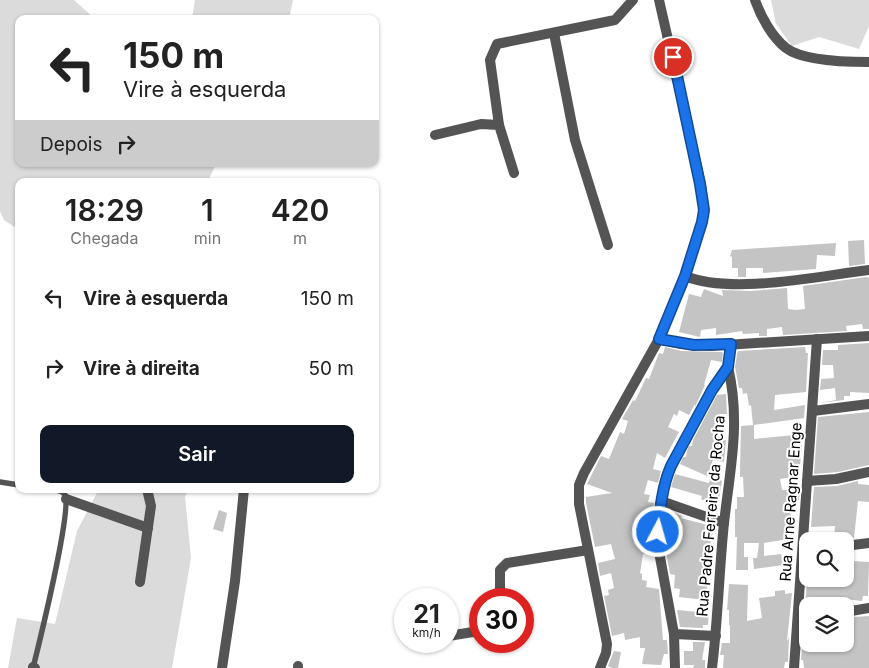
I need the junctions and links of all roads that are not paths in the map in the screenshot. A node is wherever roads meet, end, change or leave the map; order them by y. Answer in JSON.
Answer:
{"nodes":[{"id":1,"x":633,"y":0,"type":"edge"},
{"id":2,"x":659,"y":0,"type":"edge"},
{"id":3,"x":755,"y":0,"type":"edge"},
{"id":4,"x":554,"y":33,"type":"junction"},
{"id":5,"x":869,"y":62,"type":"edge"},
{"id":6,"x":499,"y":125,"type":"junction"},
{"id":7,"x":435,"y":135,"type":"dead end"},
{"id":8,"x":514,"y":173,"type":"dead end"},
{"id":9,"x":608,"y":245,"type":"dead end"},
{"id":10,"x":869,"y":270,"type":"edge"},
{"id":11,"x":685,"y":276,"type":"junction"},
{"id":12,"x":869,"y":336,"type":"edge"},
{"id":13,"x":659,"y":339,"type":"junction"},
{"id":14,"x":818,"y":339,"type":"junction"},
{"id":15,"x":731,"y":344,"type":"junction"},
{"id":16,"x":728,"y":367,"type":"junction"},
{"id":17,"x":869,"y":404,"type":"edge"},
{"id":18,"x":813,"y":411,"type":"junction"},
{"id":19,"x":869,"y":472,"type":"edge"},
{"id":20,"x":808,"y":481,"type":"junction"},
{"id":21,"x":0,"y":482,"type":"edge"},
{"id":22,"x":15,"y":484,"type":"edge"},
{"id":23,"x":63,"y":493,"type":"edge"},
{"id":24,"x":148,"y":493,"type":"edge"},
{"id":25,"x":244,"y":493,"type":"edge"},
{"id":26,"x":66,"y":499,"type":"junction"},
{"id":27,"x":661,"y":500,"type":"junction"},
{"id":28,"x":724,"y":523,"type":"junction"},
{"id":29,"x":148,"y":528,"type":"junction"},
{"id":30,"x":806,"y":532,"type":"edge"},
{"id":31,"x":869,"y":542,"type":"edge"},
{"id":32,"x":854,"y":544,"type":"edge"},
{"id":33,"x":588,"y":550,"type":"junction"},
{"id":34,"x":140,"y":582,"type":"dead end"},
{"id":35,"x":500,"y":588,"type":"edge"},
{"id":36,"x":869,"y":608,"type":"edge"},
{"id":37,"x":854,"y":610,"type":"edge"},
{"id":38,"x":674,"y":634,"type":"junction"},
{"id":39,"x":716,"y":636,"type":"junction"},
{"id":40,"x":799,"y":636,"type":"edge"},
{"id":41,"x":34,"y":668,"type":"edge"},
{"id":42,"x":222,"y":668,"type":"edge"},
{"id":43,"x":600,"y":668,"type":"edge"},
{"id":44,"x":675,"y":668,"type":"edge"},
{"id":45,"x":712,"y":668,"type":"edge"},
{"id":46,"x":794,"y":668,"type":"edge"}],
"edges":[{"from":1,"to":4,"type":"street"},
{"from":2,"to":11,"type":"street"},
{"from":3,"to":5,"type":"street"},
{"from":4,"to":6,"type":"street"},
{"from":4,"to":9,"type":"street"},
{"from":6,"to":7,"type":"street"},
{"from":6,"to":8,"type":"street"},
{"from":10,"to":11,"type":"street"},
{"from":11,"to":13,"type":"street"},
{"from":12,"to":14,"type":"street"},
{"from":13,"to":15,"type":"street"},
{"from":13,"to":33,"type":"street"},
{"from":14,"to":15,"type":"street"},
{"from":14,"to":18,"type":"street","name":"Rua Arne Ragnar Enge"},
{"from":15,"to":16,"type":"street","name":"Rua Padre Ferreira da Rocha"},
{"from":16,"to":27,"type":"street","name":"Rua Padre Ferreira da Rocha"},
{"from":16,"to":28,"type":"street","name":"Rua Padre Ferreira da Rocha"},
{"from":17,"to":18,"type":"street"},
{"from":18,"to":20,"type":"street","name":"Rua Arne Ragnar Enge"},
{"from":19,"to":20,"type":"street"},
{"from":20,"to":30,"type":"street","name":"Rua Arne Ragnar Enge"},
{"from":21,"to":22,"type":"lane"},
{"from":23,"to":26,"type":"lane"},
{"from":24,"to":29,"type":"street"},
{"from":25,"to":42,"type":"street"},
{"from":26,"to":29,"type":"street"},
{"from":26,"to":41,"type":"lane"},
{"from":27,"to":28,"type":"street"},
{"from":27,"to":38,"type":"street","name":"Rua Padre Ferreira da Rocha"},
{"from":28,"to":39,"type":"street","name":"Rua Padre Ferreira da Rocha"},
{"from":29,"to":34,"type":"street"},
{"from":31,"to":32,"type":"street"},
{"from":33,"to":35,"type":"street"},
{"from":33,"to":43,"type":"street"},
{"from":36,"to":37,"type":"street"},
{"from":38,"to":39,"type":"street"},
{"from":38,"to":44,"type":"street","name":"Rua Padre Ferreira da Rocha"},
{"from":39,"to":45,"type":"street","name":"Rua Padre Ferreira da Rocha"},
{"from":40,"to":46,"type":"street","name":"Rua Arne Ragnar Enge"}]}
